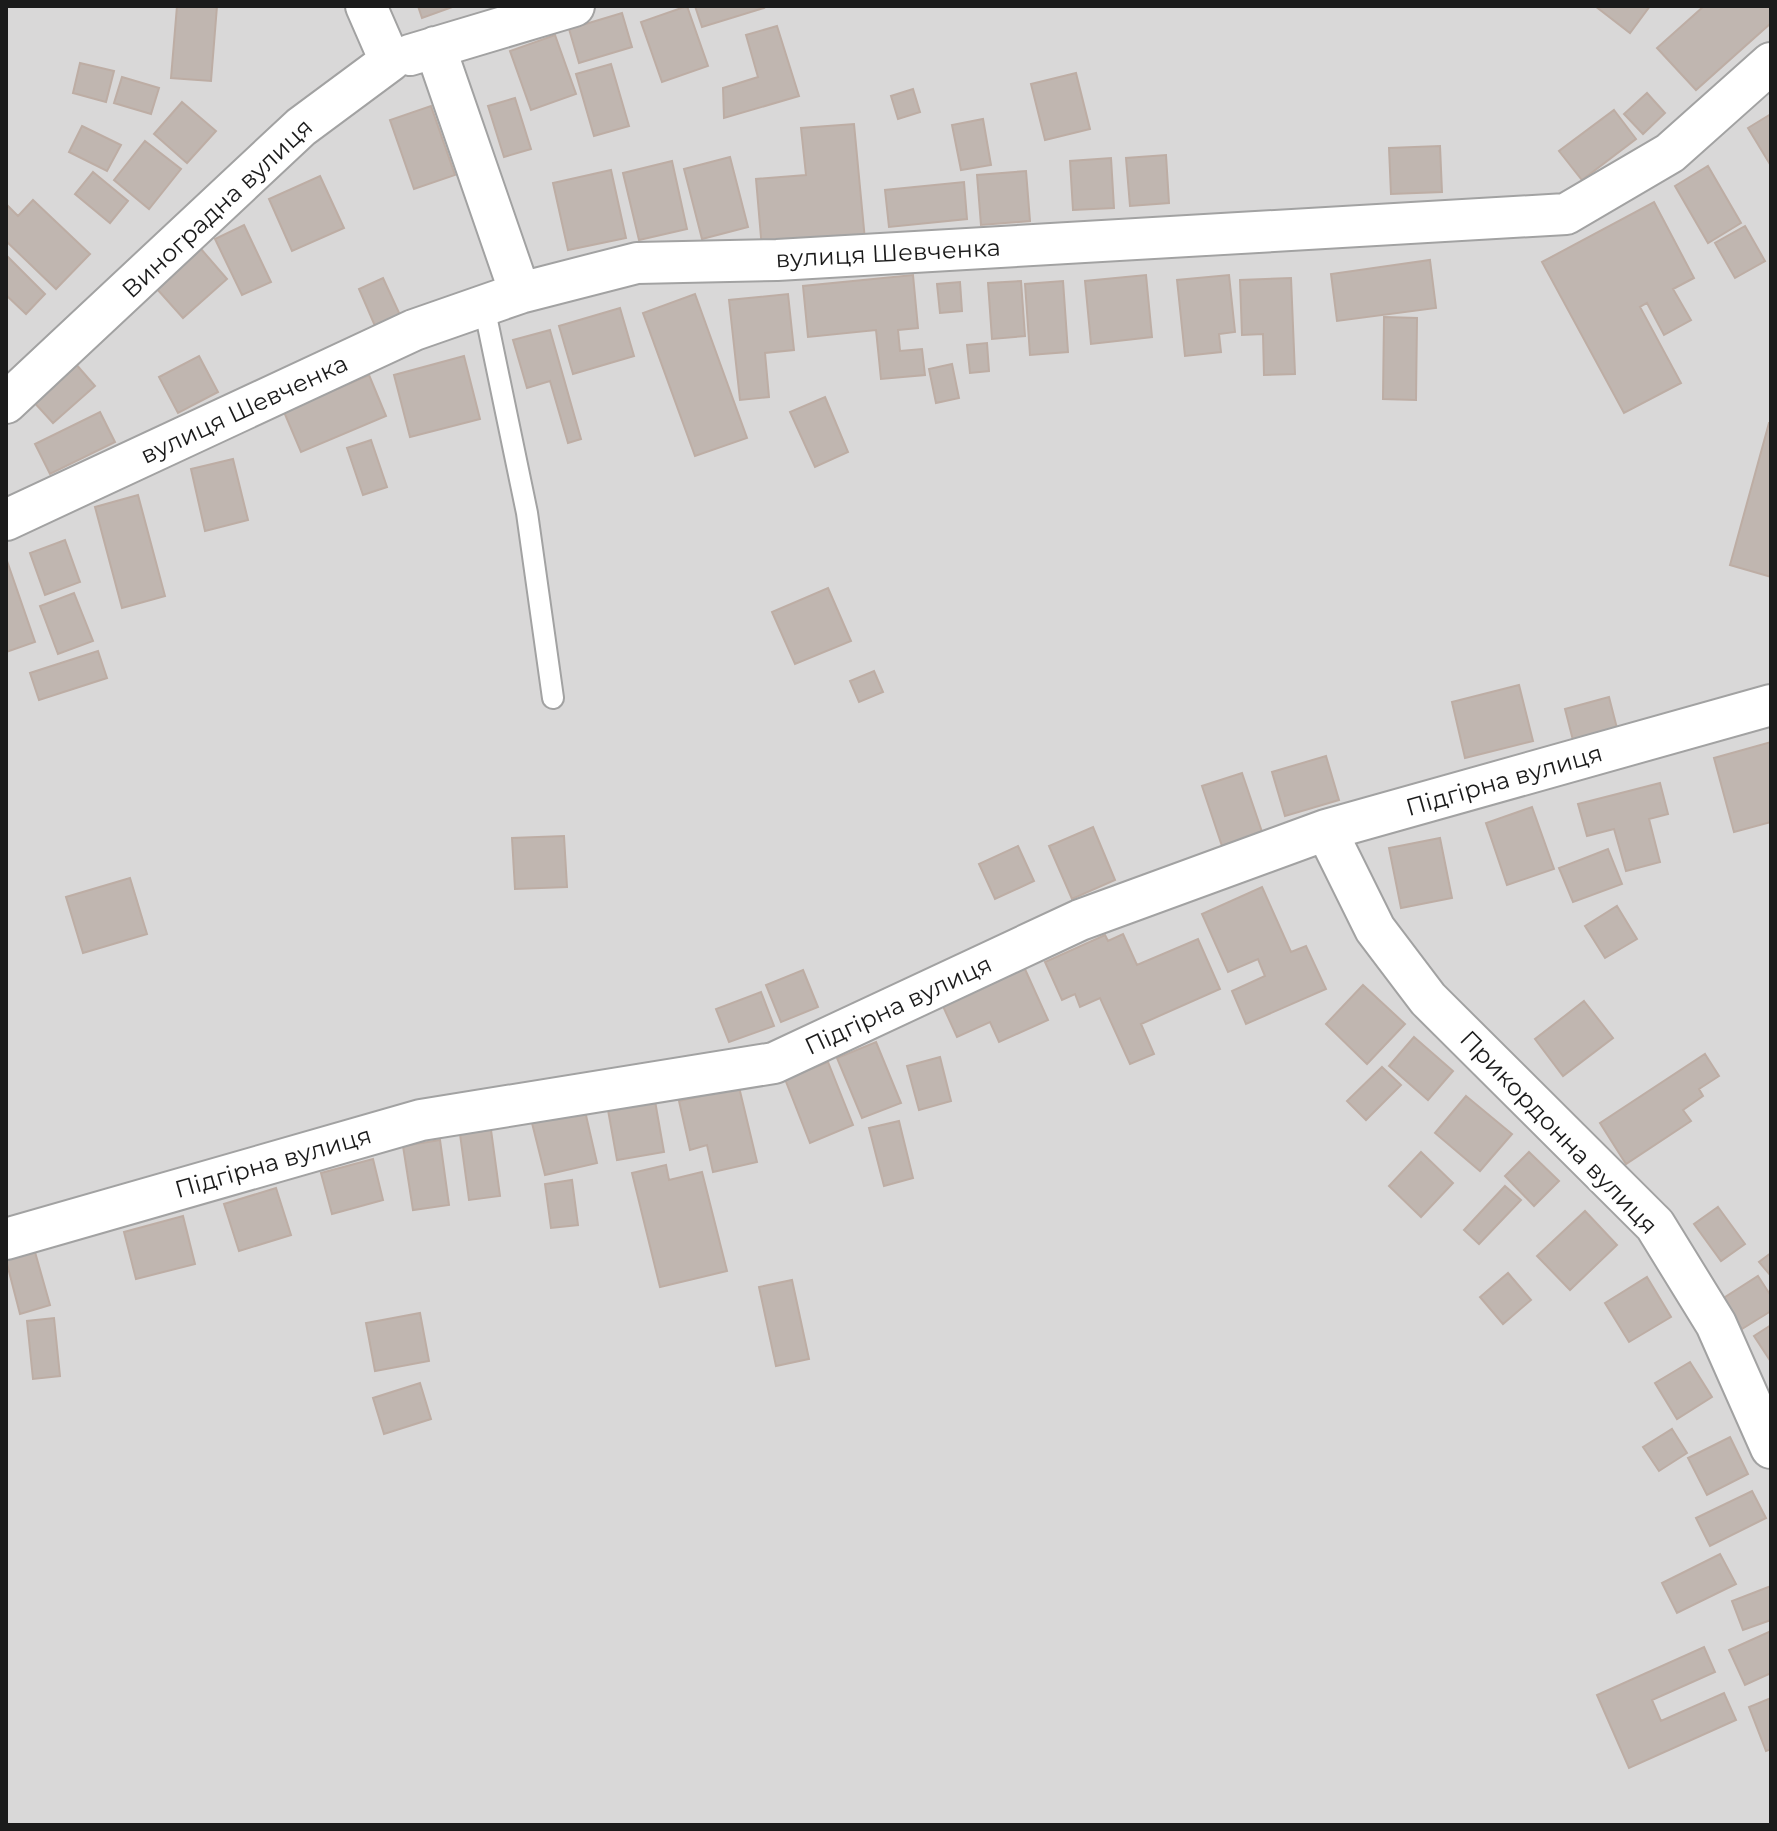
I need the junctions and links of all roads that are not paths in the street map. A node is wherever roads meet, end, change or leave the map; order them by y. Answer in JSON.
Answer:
{"nodes":[{"id":1,"x":366,"y":6,"type":"edge"},
{"id":2,"x":574,"y":6,"type":"edge"},
{"id":3,"x":435,"y":47,"type":"junction"},
{"id":4,"x":390,"y":61,"type":"junction"},
{"id":5,"x":1771,"y":63,"type":"edge"},
{"id":6,"x":502,"y":300,"type":"junction"},
{"id":7,"x":6,"y":403,"type":"edge"},
{"id":8,"x":6,"y":520,"type":"edge"},
{"id":9,"x":553,"y":698,"type":"dead end"},
{"id":10,"x":1771,"y":705,"type":"edge"},
{"id":11,"x":1326,"y":830,"type":"junction"},
{"id":12,"x":6,"y":1239,"type":"edge"},
{"id":13,"x":1771,"y":1448,"type":"edge"}],
"edges":[{"from":1,"to":4,"type":"street"},
{"from":2,"to":3,"type":"street","name":"Виноградна вулиця"},
{"from":3,"to":4,"type":"street","name":"Виноградна вулиця"},
{"from":3,"to":6,"type":"street"},
{"from":4,"to":7,"type":"street","name":"Виноградна вулиця"},
{"from":5,"to":6,"type":"street","name":"вулиця Шевченка"},
{"from":6,"to":8,"type":"street","name":"вулиця Шевченка"},
{"from":6,"to":9,"type":"lane"},
{"from":10,"to":11,"type":"street","name":"Підгірна вулиця"},
{"from":11,"to":12,"type":"street","name":"Підгірна вулиця"},
{"from":11,"to":13,"type":"street","name":"Прикордонна вулиця"}]}
